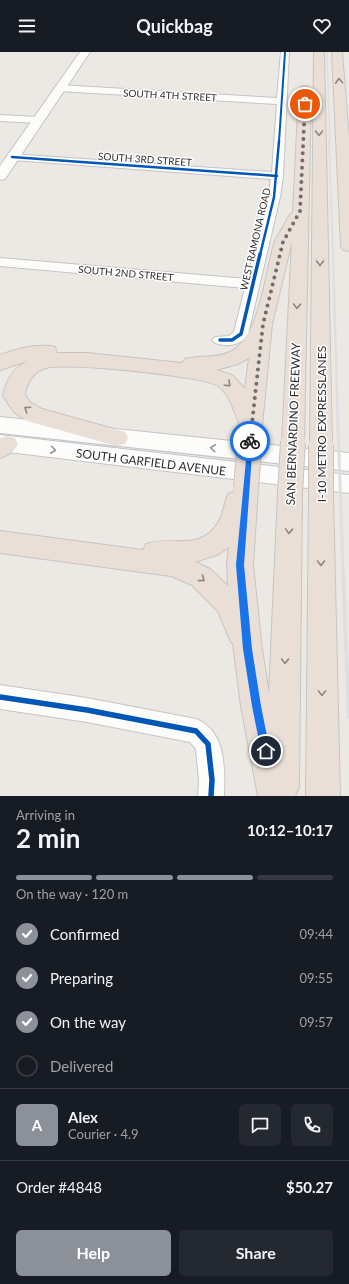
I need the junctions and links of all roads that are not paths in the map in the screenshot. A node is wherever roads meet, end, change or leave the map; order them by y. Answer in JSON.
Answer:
{"nodes":[{"id":1,"x":85,"y":52,"type":"edge"},
{"id":2,"x":286,"y":52,"type":"edge"},
{"id":3,"x":319,"y":52,"type":"edge"},
{"id":4,"x":337,"y":52,"type":"edge"},
{"id":5,"x":305,"y":74,"type":"dead end"},
{"id":6,"x":59,"y":88,"type":"junction"},
{"id":7,"x":282,"y":101,"type":"junction"},
{"id":8,"x":0,"y":118,"type":"edge"},
{"id":9,"x":38,"y":120,"type":"junction"},
{"id":10,"x":12,"y":157,"type":"junction"},
{"id":11,"x":0,"y":176,"type":"edge"},
{"id":12,"x":277,"y":176,"type":"junction"},
{"id":13,"x":300,"y":211,"type":"junction"},
{"id":14,"x":349,"y":246,"type":"edge"},
{"id":15,"x":0,"y":262,"type":"edge"},
{"id":16,"x":252,"y":284,"type":"junction"},
{"id":17,"x":263,"y":324,"type":"junction"},
{"id":18,"x":220,"y":340,"type":"dead end"},
{"id":19,"x":0,"y":363,"type":"edge"},
{"id":20,"x":251,"y":433,"type":"junction"},
{"id":21,"x":117,"y":438,"type":"junction"},
{"id":22,"x":2,"y":440,"type":"edge"},
{"id":23,"x":349,"y":462,"type":"edge"},
{"id":24,"x":349,"y":484,"type":"edge"},
{"id":25,"x":246,"y":488,"type":"junction"},
{"id":26,"x":0,"y":529,"type":"edge"},
{"id":27,"x":0,"y":542,"type":"edge"},
{"id":28,"x":248,"y":649,"type":"junction"},
{"id":29,"x":0,"y":697,"type":"edge"},
{"id":30,"x":211,"y":796,"type":"edge"},
{"id":31,"x":275,"y":796,"type":"edge"},
{"id":32,"x":282,"y":796,"type":"edge"},
{"id":33,"x":323,"y":796,"type":"edge"}],
"edges":[{"from":1,"to":6,"type":"main road"},
{"from":2,"to":7,"type":"street","name":"WEST RAMONA ROAD"},
{"from":3,"to":33,"type":"highway","name":"I-10 METRO EXPRESSLANES","one_way":true,"bridge":true},
{"from":14,"to":4,"type":"highway","one_way":true},
{"from":5,"to":13,"type":"highway","name":"SAN BERNARDINO FREEWAY"},
{"from":6,"to":7,"type":"street","name":"SOUTH 4TH STREET"},
{"from":6,"to":9,"type":"main road"},
{"from":7,"to":12,"type":"street","name":"WEST RAMONA ROAD"},
{"from":8,"to":9,"type":"street"},
{"from":9,"to":10,"type":"main road"},
{"from":10,"to":11,"type":"main road"},
{"from":10,"to":12,"type":"street","name":"SOUTH 3RD STREET"},
{"from":12,"to":16,"type":"street","name":"WEST RAMONA ROAD"},
{"from":13,"to":17,"type":"highway"},
{"from":13,"to":32,"type":"highway","name":"SAN BERNARDINO FREEWAY","one_way":true,"bridge":true},
{"from":15,"to":16,"type":"street","name":"SOUTH 2ND STREET"},
{"from":16,"to":18,"type":"street","name":"WEST RAMONA ROAD"},
{"from":17,"to":19,"type":"highway"},
{"from":17,"to":20,"type":"highway"},
{"from":21,"to":20,"type":"highway","one_way":true},
{"from":20,"to":25,"type":"highway","bridge":true},
{"from":21,"to":22,"type":"main road","name":"SOUTH GARFIELD AVENUE"},
{"from":23,"to":21,"type":"main road","name":"SOUTH GARFIELD AVENUE","one_way":true},
{"from":22,"to":24,"type":"main road","name":"SOUTH GARFIELD AVENUE","one_way":true},
{"from":25,"to":26,"type":"highway"},
{"from":25,"to":28,"type":"highway"},
{"from":27,"to":28,"type":"highway","one_way":true},
{"from":28,"to":31,"type":"highway"},
{"from":29,"to":30,"type":"street"}]}
